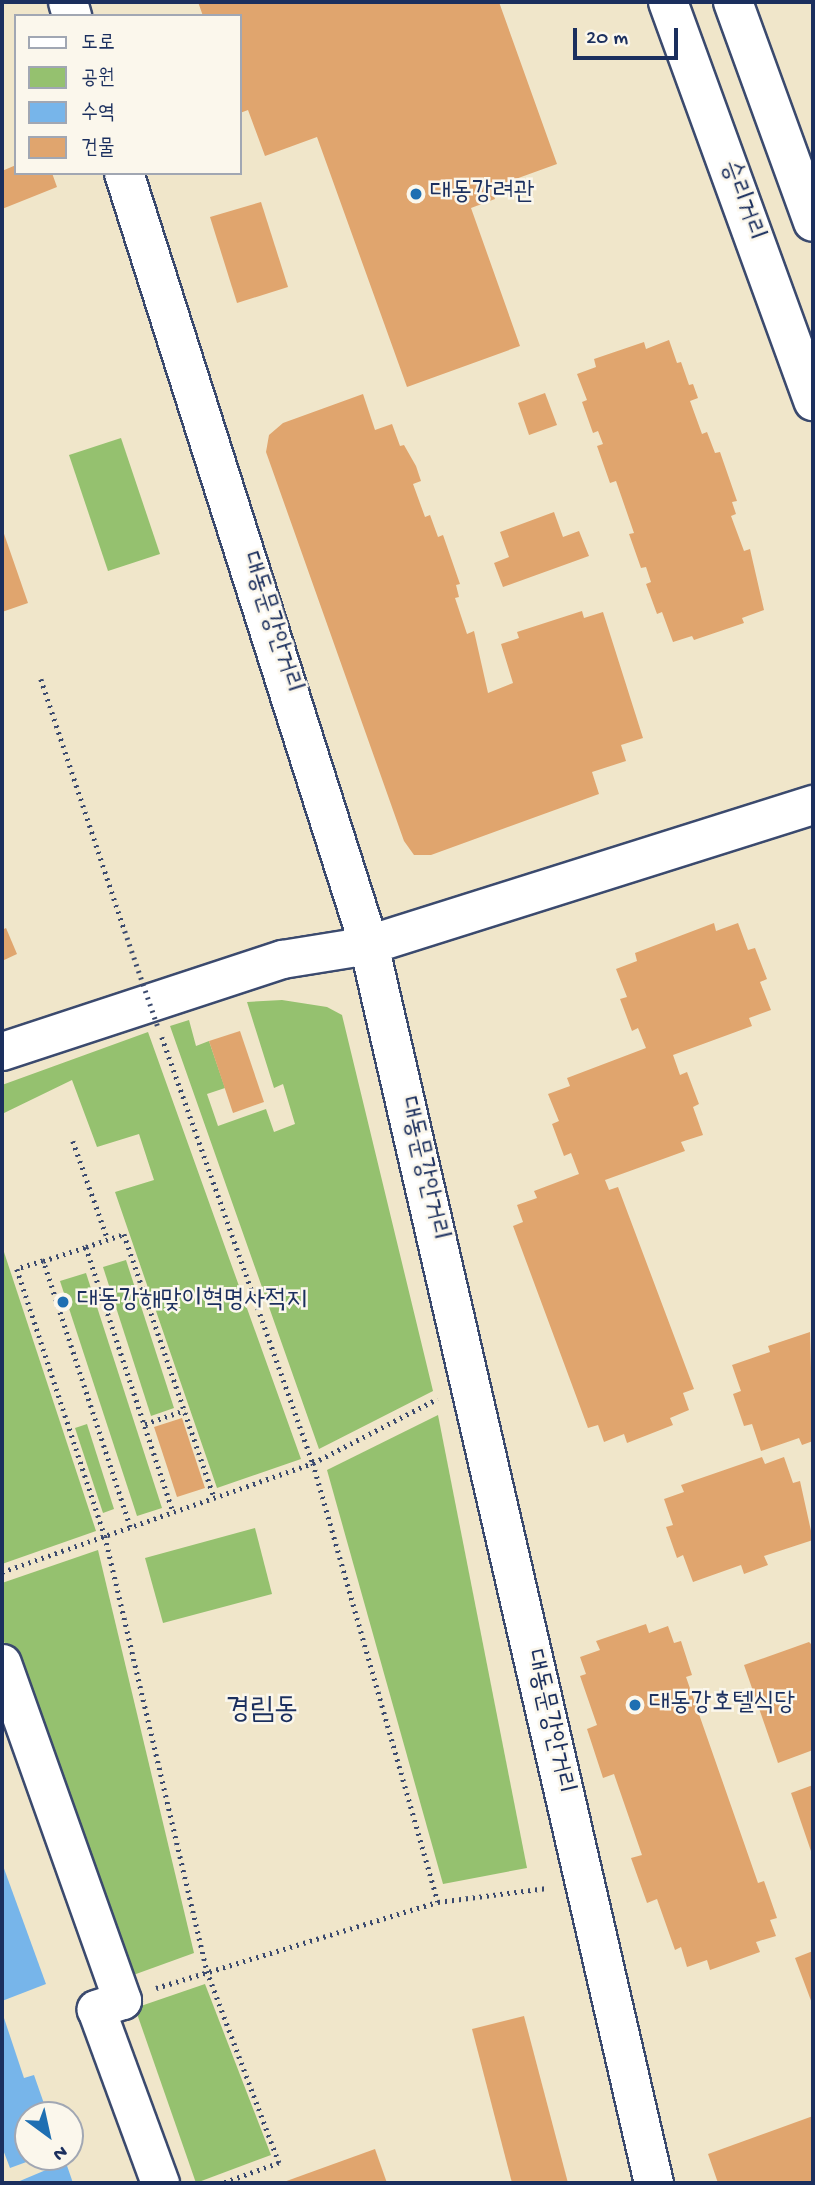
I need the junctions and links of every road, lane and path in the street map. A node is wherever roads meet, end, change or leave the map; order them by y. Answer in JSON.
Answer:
{"nodes":[{"id":1,"x":668,"y":2,"type":"edge"},
{"id":2,"x":733,"y":2,"type":"edge"},
{"id":3,"x":125,"y":175,"type":"edge"},
{"id":4,"x":813,"y":222,"type":"edge"},
{"id":5,"x":813,"y":401,"type":"edge"},
{"id":6,"x":41,"y":678,"type":"dead end"},
{"id":7,"x":813,"y":805,"type":"edge"},
{"id":8,"x":369,"y":945,"type":"junction"},
{"id":9,"x":2,"y":1051,"type":"edge"},
{"id":10,"x":73,"y":1141,"type":"dead end"},
{"id":11,"x":108,"y":1240,"type":"junction"},
{"id":12,"x":86,"y":1247,"type":"junction"},
{"id":13,"x":43,"y":1261,"type":"junction"},
{"id":14,"x":447,"y":1394,"type":"dead end"},
{"id":15,"x":185,"y":1410,"type":"junction"},
{"id":16,"x":145,"y":1424,"type":"junction"},
{"id":17,"x":313,"y":1463,"type":"junction"},
{"id":18,"x":214,"y":1497,"type":"junction"},
{"id":19,"x":173,"y":1512,"type":"junction"},
{"id":20,"x":130,"y":1527,"type":"junction"},
{"id":21,"x":105,"y":1536,"type":"junction"},
{"id":22,"x":2,"y":1572,"type":"edge"},
{"id":23,"x":2,"y":1663,"type":"edge"},
{"id":24,"x":547,"y":1888,"type":"dead end"},
{"id":25,"x":438,"y":1902,"type":"junction"},
{"id":26,"x":207,"y":1971,"type":"junction"},
{"id":27,"x":122,"y":2000,"type":"junction"},
{"id":28,"x":160,"y":2183,"type":"edge"},
{"id":29,"x":224,"y":2183,"type":"edge"},
{"id":30,"x":654,"y":2183,"type":"edge"}],
"edges":[{"from":1,"to":5,"type":"street","name":"승리거리"},
{"from":2,"to":4,"type":"street"},
{"from":3,"to":8,"type":"street","name":"대동문강안거리"},
{"from":6,"to":17,"type":"path","bridge":true},
{"from":7,"to":8,"type":"street"},
{"from":8,"to":9,"type":"street"},
{"from":8,"to":30,"type":"street","name":"대동문강안거리"},
{"from":10,"to":11,"type":"path"},
{"from":11,"to":12,"type":"path"},
{"from":11,"to":15,"type":"path"},
{"from":12,"to":13,"type":"path"},
{"from":12,"to":16,"type":"path"},
{"from":13,"to":20,"type":"path"},
{"from":13,"to":21,"type":"path"},
{"from":14,"to":17,"type":"path"},
{"from":15,"to":16,"type":"path"},
{"from":15,"to":18,"type":"path"},
{"from":16,"to":19,"type":"path"},
{"from":17,"to":18,"type":"path"},
{"from":17,"to":25,"type":"path"},
{"from":18,"to":19,"type":"path"},
{"from":19,"to":20,"type":"path"},
{"from":20,"to":21,"type":"path"},
{"from":21,"to":22,"type":"path"},
{"from":21,"to":26,"type":"path"},
{"from":23,"to":27,"type":"street"},
{"from":24,"to":25,"type":"path"},
{"from":25,"to":26,"type":"path"},
{"from":26,"to":27,"type":"path"},
{"from":26,"to":29,"type":"path"},
{"from":27,"to":28,"type":"street"}]}
